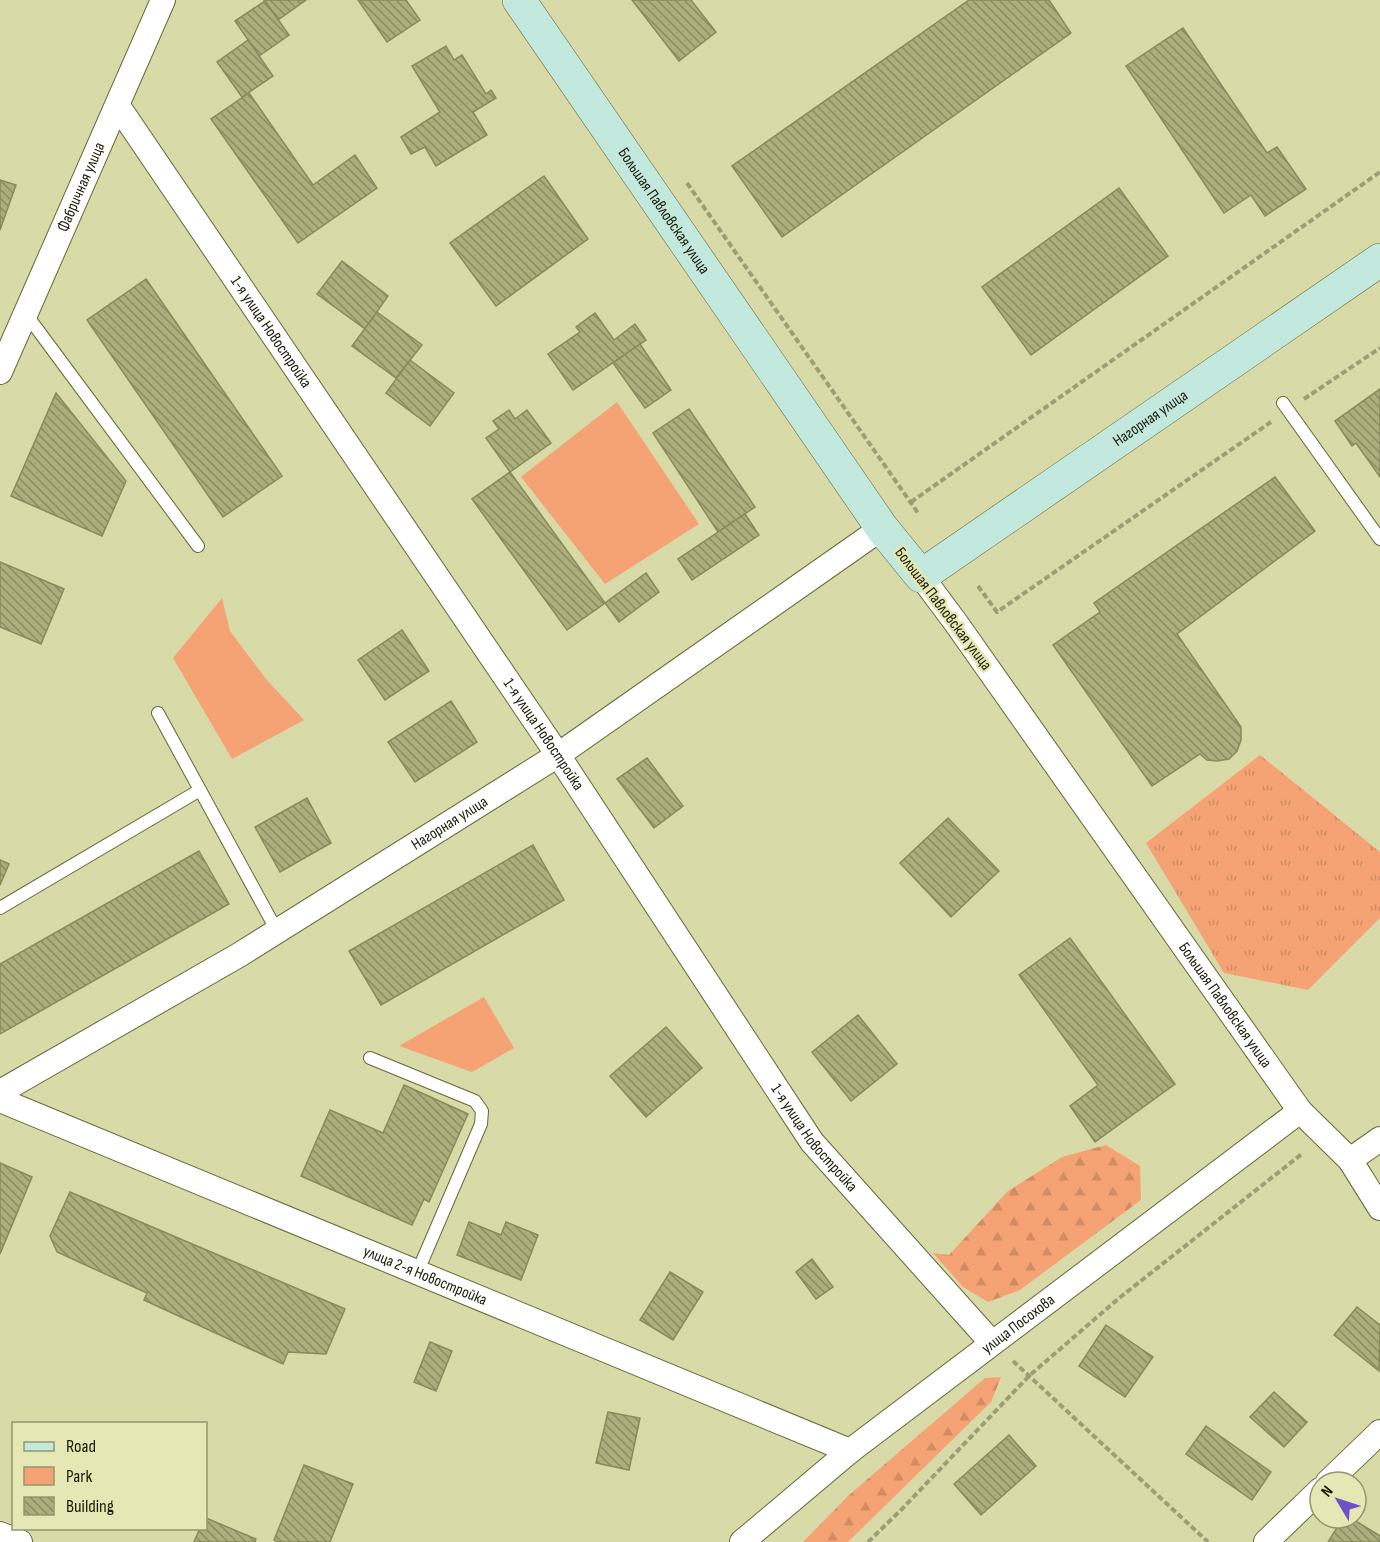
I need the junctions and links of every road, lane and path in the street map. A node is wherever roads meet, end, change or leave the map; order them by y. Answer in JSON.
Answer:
{"nodes":[{"id":1,"x":163,"y":0,"type":"edge"},
{"id":2,"x":519,"y":0,"type":"edge"},
{"id":3,"x":118,"y":106,"type":"junction"},
{"id":4,"x":1380,"y":172,"type":"edge"},
{"id":5,"x":683,"y":177,"type":"dead end"},
{"id":6,"x":1380,"y":260,"type":"edge"},
{"id":7,"x":26,"y":314,"type":"junction"},
{"id":8,"x":1380,"y":348,"type":"edge"},
{"id":9,"x":0,"y":372,"type":"edge"},
{"id":10,"x":1286,"y":406,"type":"junction"},
{"id":11,"x":910,"y":502,"type":"junction"},
{"id":12,"x":918,"y":513,"type":"dead end"},
{"id":13,"x":882,"y":528,"type":"junction"},
{"id":14,"x":1380,"y":539,"type":"edge"},
{"id":15,"x":198,"y":546,"type":"dead end"},
{"id":16,"x":921,"y":576,"type":"junction"},
{"id":17,"x":978,"y":586,"type":"dead end"},
{"id":18,"x":158,"y":713,"type":"dead end"},
{"id":19,"x":558,"y":755,"type":"junction"},
{"id":20,"x":200,"y":790,"type":"junction"},
{"id":21,"x":0,"y":908,"type":"edge"},
{"id":22,"x":277,"y":931,"type":"junction"},
{"id":23,"x":370,"y":1058,"type":"dead end"},
{"id":24,"x":0,"y":1092,"type":"edge"},
{"id":25,"x":0,"y":1100,"type":"edge"},
{"id":26,"x":1300,"y":1111,"type":"junction"},
{"id":27,"x":1325,"y":1136,"type":"junction"},
{"id":28,"x":1380,"y":1139,"type":"edge"},
{"id":29,"x":1350,"y":1160,"type":"junction"},
{"id":30,"x":1380,"y":1208,"type":"edge"},
{"id":31,"x":417,"y":1273,"type":"junction"},
{"id":32,"x":992,"y":1343,"type":"junction"},
{"id":33,"x":1030,"y":1376,"type":"junction"},
{"id":34,"x":1380,"y":1432,"type":"edge"},
{"id":35,"x":850,"y":1451,"type":"junction"},
{"id":36,"x":1340,"y":1470,"type":"edge"},
{"id":37,"x":1308,"y":1502,"type":"edge"},
{"id":38,"x":0,"y":1534,"type":"edge"},
{"id":39,"x":20,"y":1542,"type":"edge"},
{"id":40,"x":742,"y":1542,"type":"edge"},
{"id":41,"x":868,"y":1542,"type":"edge"},
{"id":42,"x":1208,"y":1542,"type":"edge"},
{"id":43,"x":1266,"y":1542,"type":"edge"}],
"edges":[{"from":1,"to":3,"type":"street","name":"Фабричная улица"},
{"from":2,"to":13,"type":"main road","name":"Большая Павловская улица"},
{"from":3,"to":7,"type":"street","name":"Фабричная улица"},
{"from":3,"to":19,"type":"street","name":"1-я улица Новостройка"},
{"from":4,"to":11,"type":"path"},
{"from":5,"to":11,"type":"path"},
{"from":6,"to":16,"type":"main road","name":"Нагорная улица"},
{"from":7,"to":9,"type":"street","name":"Фабричная улица"},
{"from":7,"to":15,"type":"lane"},
{"from":8,"to":10,"type":"path"},
{"from":10,"to":14,"type":"lane"},
{"from":10,"to":17,"type":"path"},
{"from":11,"to":12,"type":"path"},
{"from":13,"to":16,"type":"main road","name":"Большая Павловская улица"},
{"from":13,"to":19,"type":"street","name":"Нагорная улица"},
{"from":16,"to":26,"type":"street","name":"Большая Павловская улица"},
{"from":18,"to":20,"type":"lane"},
{"from":19,"to":22,"type":"street","name":"Нагорная улица"},
{"from":19,"to":32,"type":"street","name":"1-я улица Новостройка"},
{"from":20,"to":21,"type":"lane"},
{"from":20,"to":22,"type":"lane"},
{"from":22,"to":24,"type":"street","name":"Нагорная улица"},
{"from":23,"to":31,"type":"lane"},
{"from":25,"to":31,"type":"street","name":"улица 2-я Новостройка"},
{"from":26,"to":27,"type":"street","name":"Большая Павловская улица"},
{"from":26,"to":32,"type":"street","name":"улица Посохова"},
{"from":27,"to":29,"type":"street","name":"Большая Павловская улица"},
{"from":27,"to":33,"type":"path"},
{"from":28,"to":29,"type":"street"},
{"from":29,"to":30,"type":"street","name":"Большая Павловская улица"},
{"from":31,"to":35,"type":"street","name":"улица 2-я Новостройка"},
{"from":32,"to":33,"type":"path"},
{"from":32,"to":35,"type":"street","name":"улица Посохова"},
{"from":33,"to":41,"type":"path"},
{"from":33,"to":42,"type":"path"},
{"from":34,"to":36,"type":"street"},
{"from":35,"to":40,"type":"street","name":"улица Посохова"},
{"from":37,"to":43,"type":"street"},
{"from":38,"to":39,"type":"street"}]}
